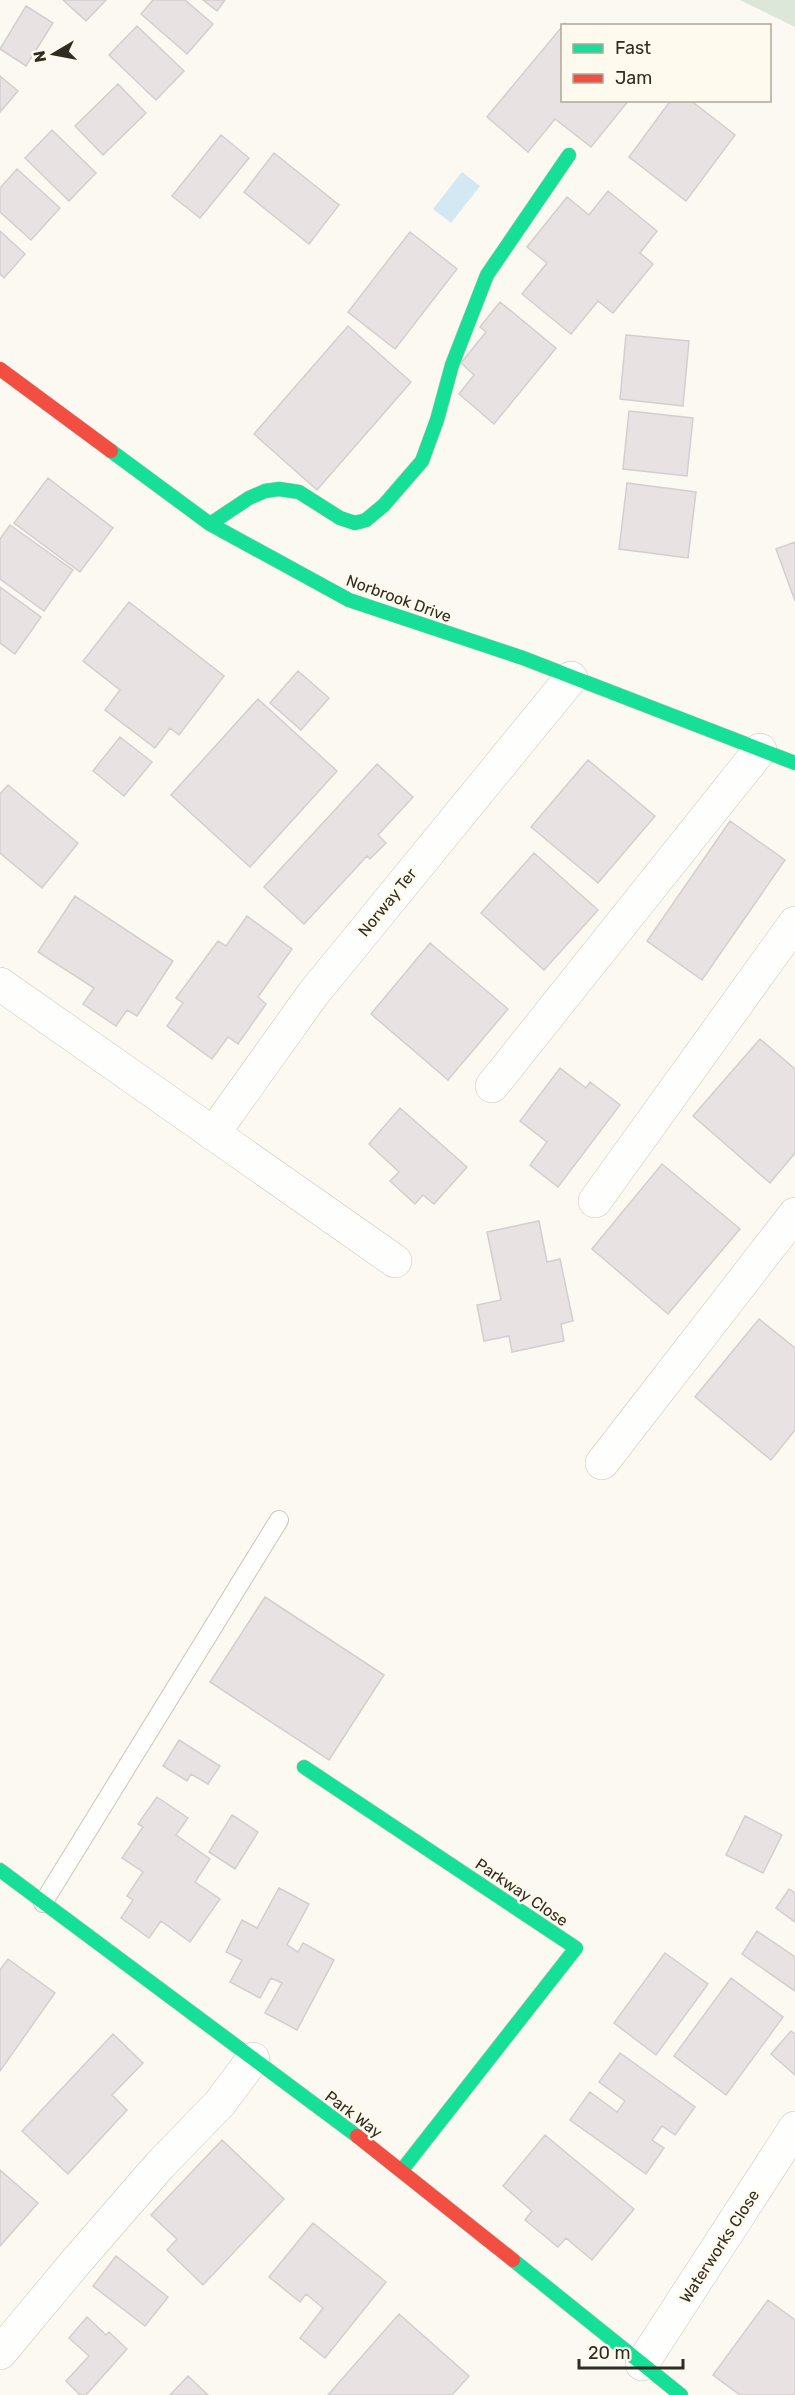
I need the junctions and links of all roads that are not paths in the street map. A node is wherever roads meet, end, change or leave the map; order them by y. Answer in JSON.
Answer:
{"nodes":[{"id":1,"x":569,"y":155,"type":"dead end"},
{"id":2,"x":0,"y":369,"type":"edge"},
{"id":3,"x":210,"y":525,"type":"junction"},
{"id":4,"x":571,"y":678,"type":"junction"},
{"id":5,"x":760,"y":750,"type":"junction"},
{"id":6,"x":795,"y":763,"type":"edge"},
{"id":7,"x":795,"y":923,"type":"edge"},
{"id":8,"x":0,"y":984,"type":"edge"},
{"id":9,"x":492,"y":1086,"type":"dead end"},
{"id":10,"x":213,"y":1134,"type":"junction"},
{"id":11,"x":595,"y":1201,"type":"dead end"},
{"id":12,"x":795,"y":1214,"type":"edge"},
{"id":13,"x":395,"y":1261,"type":"dead end"},
{"id":14,"x":602,"y":1463,"type":"dead end"},
{"id":15,"x":279,"y":1520,"type":"dead end"},
{"id":16,"x":304,"y":1767,"type":"dead end"},
{"id":17,"x":0,"y":1870,"type":"edge"},
{"id":18,"x":43,"y":1903,"type":"junction"},
{"id":19,"x":253,"y":2059,"type":"junction"},
{"id":20,"x":795,"y":2128,"type":"edge"},
{"id":21,"x":402,"y":2170,"type":"junction"},
{"id":22,"x":0,"y":2353,"type":"edge"},
{"id":23,"x":642,"y":2364,"type":"junction"},
{"id":24,"x":681,"y":2395,"type":"edge"}],
"edges":[{"from":1,"to":3,"type":"street"},
{"from":2,"to":3,"type":"street","name":"Norbrook Drive"},
{"from":3,"to":4,"type":"street","name":"Norbrook Drive"},
{"from":4,"to":5,"type":"street","name":"Norbrook Drive"},
{"from":4,"to":10,"type":"street","name":"Norway Ter"},
{"from":5,"to":6,"type":"street","name":"Norbrook Drive"},
{"from":5,"to":9,"type":"street"},
{"from":7,"to":11,"type":"street"},
{"from":8,"to":10,"type":"street"},
{"from":10,"to":13,"type":"street"},
{"from":12,"to":14,"type":"street"},
{"from":15,"to":18,"type":"lane"},
{"from":16,"to":21,"type":"street","name":"Parkway Close"},
{"from":17,"to":18,"type":"street","name":"Park Way"},
{"from":18,"to":19,"type":"street","name":"Park Way"},
{"from":19,"to":21,"type":"street","name":"Park Way"},
{"from":19,"to":22,"type":"street"},
{"from":20,"to":23,"type":"street","name":"Waterworks Close"},
{"from":21,"to":23,"type":"street","name":"Park Way"},
{"from":23,"to":24,"type":"street","name":"Park Way"}]}
